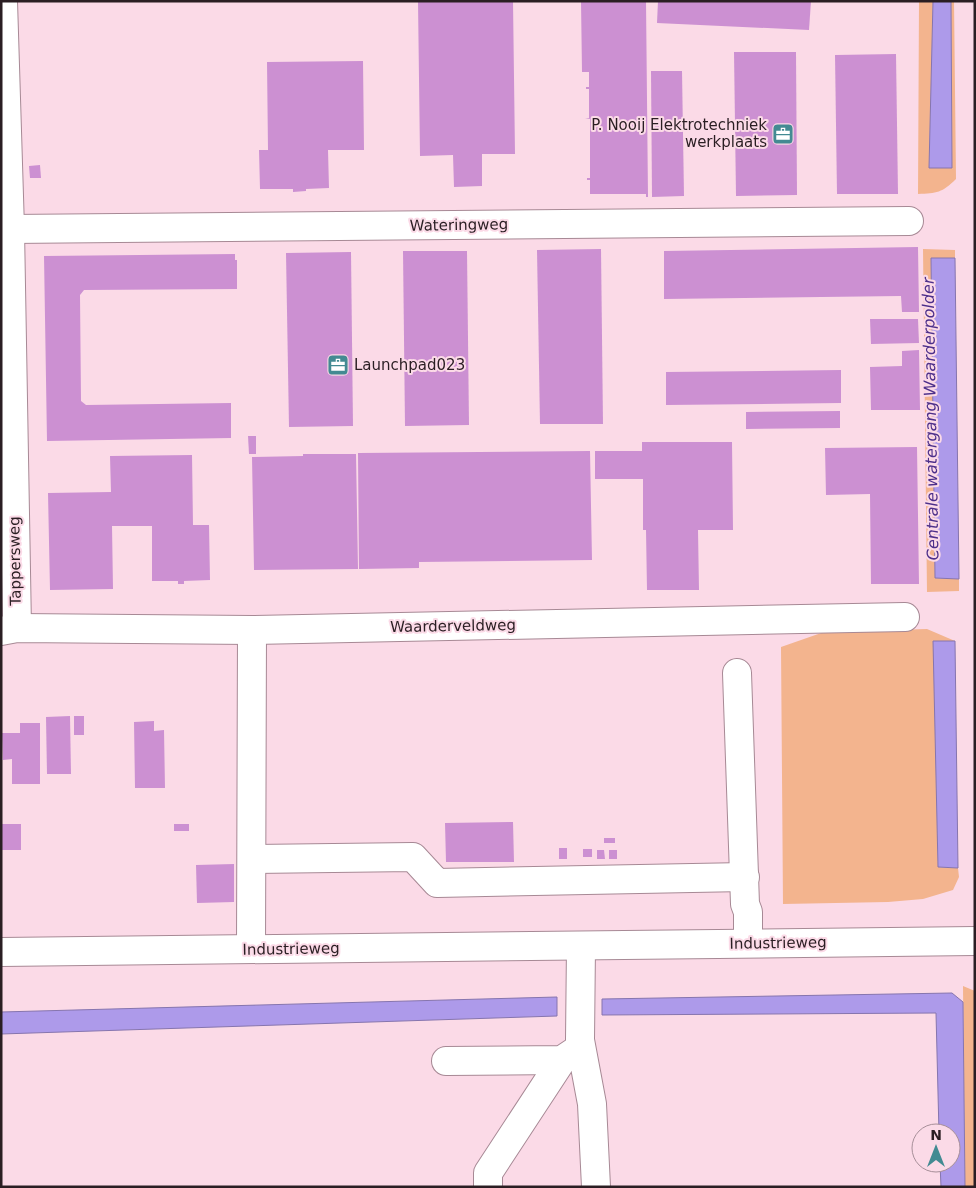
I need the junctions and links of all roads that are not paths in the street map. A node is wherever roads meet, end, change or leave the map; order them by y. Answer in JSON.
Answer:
{"nodes":[{"id":1,"x":3,"y":1,"type":"edge"},
{"id":2,"x":4,"y":110,"type":"edge"},
{"id":3,"x":909,"y":221,"type":"dead end"},
{"id":4,"x":10,"y":229,"type":"junction"},
{"id":5,"x":6,"y":307,"type":"edge"},
{"id":6,"x":7,"y":376,"type":"edge"},
{"id":7,"x":7,"y":437,"type":"edge"},
{"id":8,"x":8,"y":494,"type":"edge"},
{"id":9,"x":905,"y":617,"type":"dead end"},
{"id":10,"x":9,"y":630,"type":"edge"},
{"id":11,"x":252,"y":630,"type":"junction"},
{"id":12,"x":737,"y":673,"type":"dead end"},
{"id":13,"x":252,"y":859,"type":"junction"},
{"id":14,"x":745,"y":877,"type":"junction"},
{"id":15,"x":975,"y":941,"type":"edge"},
{"id":16,"x":748,"y":944,"type":"junction"},
{"id":17,"x":581,"y":946,"type":"junction"},
{"id":18,"x":251,"y":949,"type":"junction"},
{"id":19,"x":1,"y":952,"type":"edge"},
{"id":20,"x":580,"y":1040,"type":"junction"},
{"id":21,"x":562,"y":1060,"type":"junction"},
{"id":22,"x":446,"y":1061,"type":"dead end"},
{"id":23,"x":488,"y":1187,"type":"edge"},
{"id":24,"x":596,"y":1187,"type":"edge"}],
"edges":[{"from":1,"to":2,"type":"street","name":"Tappersweg"},
{"from":2,"to":4,"type":"street","name":"Tappersweg"},
{"from":3,"to":4,"type":"street","name":"Wateringweg"},
{"from":4,"to":5,"type":"street","name":"Tappersweg"},
{"from":5,"to":6,"type":"street","name":"Tappersweg"},
{"from":6,"to":7,"type":"street","name":"Tappersweg"},
{"from":7,"to":8,"type":"street","name":"Tappersweg"},
{"from":8,"to":10,"type":"street","name":"Tappersweg"},
{"from":9,"to":11,"type":"street","name":"Waarderveldweg"},
{"from":10,"to":11,"type":"street","name":"Waarderveldweg"},
{"from":11,"to":13,"type":"street"},
{"from":12,"to":14,"type":"street"},
{"from":13,"to":14,"type":"street"},
{"from":13,"to":18,"type":"street"},
{"from":14,"to":16,"type":"street"},
{"from":15,"to":16,"type":"street","name":"Industrieweg"},
{"from":16,"to":17,"type":"street","name":"Industrieweg"},
{"from":17,"to":18,"type":"street","name":"Industrieweg"},
{"from":17,"to":20,"type":"street"},
{"from":18,"to":19,"type":"street","name":"Industrieweg"},
{"from":20,"to":21,"type":"street"},
{"from":20,"to":24,"type":"street"},
{"from":21,"to":22,"type":"street"},
{"from":21,"to":23,"type":"street"}]}
